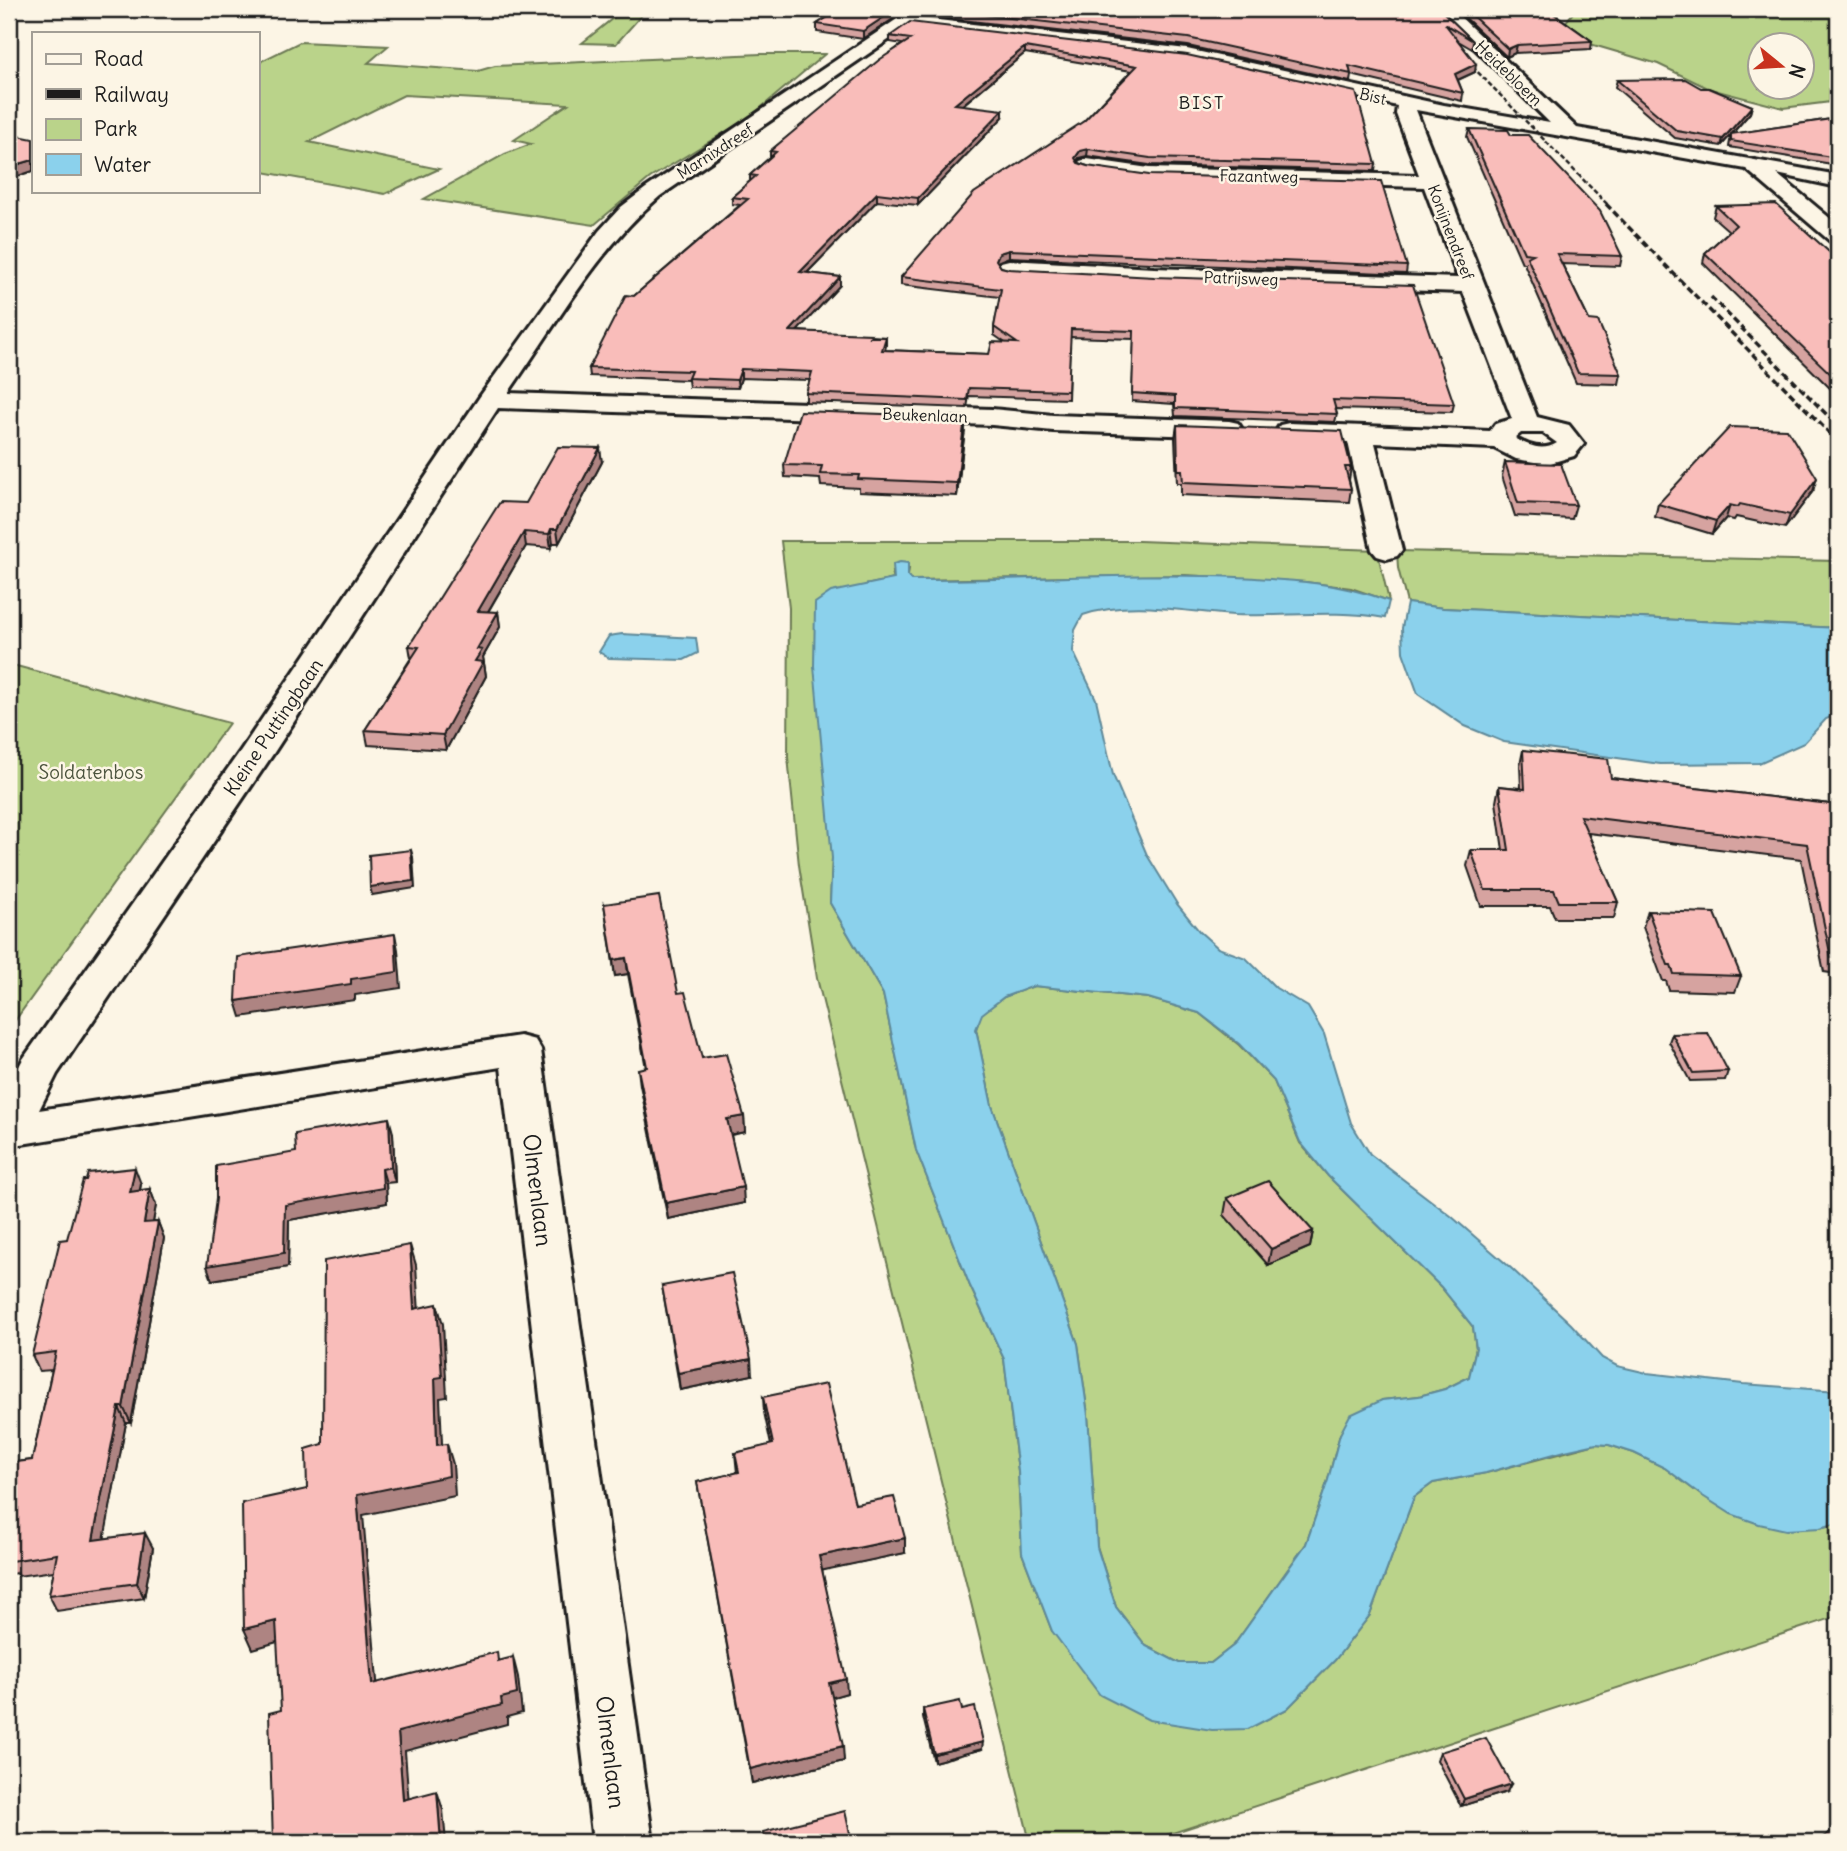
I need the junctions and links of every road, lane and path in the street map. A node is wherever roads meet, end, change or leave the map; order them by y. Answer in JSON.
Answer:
{"nodes":[{"id":1,"x":923,"y":9,"type":"edge"},
{"id":2,"x":1445,"y":11,"type":"edge"},
{"id":3,"x":1466,"y":11,"type":"edge"},
{"id":4,"x":905,"y":21,"type":"junction"},
{"id":5,"x":1407,"y":103,"type":"junction"},
{"id":6,"x":1570,"y":132,"type":"junction"},
{"id":7,"x":1751,"y":164,"type":"junction"},
{"id":8,"x":1087,"y":165,"type":"edge"},
{"id":9,"x":1432,"y":181,"type":"junction"},
{"id":10,"x":1838,"y":181,"type":"edge"},
{"id":11,"x":1838,"y":236,"type":"edge"},
{"id":12,"x":1009,"y":267,"type":"edge"},
{"id":13,"x":1472,"y":285,"type":"junction"},
{"id":14,"x":542,"y":330,"type":"joint"},
{"id":15,"x":489,"y":400,"type":"junction"},
{"id":16,"x":1527,"y":425,"type":"junction"},
{"id":17,"x":1360,"y":434,"type":"junction"},
{"id":18,"x":1501,"y":440,"type":"junction"},
{"id":19,"x":1387,"y":550,"type":"dead end"},
{"id":20,"x":9,"y":1128,"type":"edge"},
{"id":21,"x":623,"y":1842,"type":"edge"}],
"edges":[{"from":1,"to":4,"type":"street","name":"Marnixdreef"},
{"from":2,"to":3,"type":"street","name":"Heidebloem"},
{"from":2,"to":6,"type":"street","name":"Heidebloem"},
{"from":4,"to":5,"type":"street","name":"Bist"},
{"from":4,"to":14,"type":"street","name":"Marnixdreef"},
{"from":5,"to":6,"type":"street","name":"Bist"},
{"from":5,"to":9,"type":"street","name":"Konijnendreef"},
{"from":6,"to":7,"type":"street","name":"Bist"},
{"from":7,"to":10,"type":"street","name":"Bist"},
{"from":7,"to":11,"type":"street"},
{"from":8,"to":9,"type":"street","name":"Fazantweg"},
{"from":9,"to":13,"type":"street","name":"Konijnendreef"},
{"from":12,"to":13,"type":"street","name":"Patrijsweg"},
{"from":13,"to":16,"type":"street","name":"Konijnendreef"},
{"from":14,"to":15,"type":"street","name":"Kleine Puttingbaan"},
{"from":15,"to":17,"type":"street","name":"Beukenlaan"},
{"from":15,"to":20,"type":"street","name":"Kleine Puttingbaan"},
{"from":16,"to":18,"type":"street"},
{"from":16,"to":18,"type":"street","name":"Beukenlaan"},
{"from":17,"to":18,"type":"street","name":"Beukenlaan"},
{"from":17,"to":19,"type":"street"},
{"from":20,"to":21,"type":"street","name":"Olmenlaan"}]}
